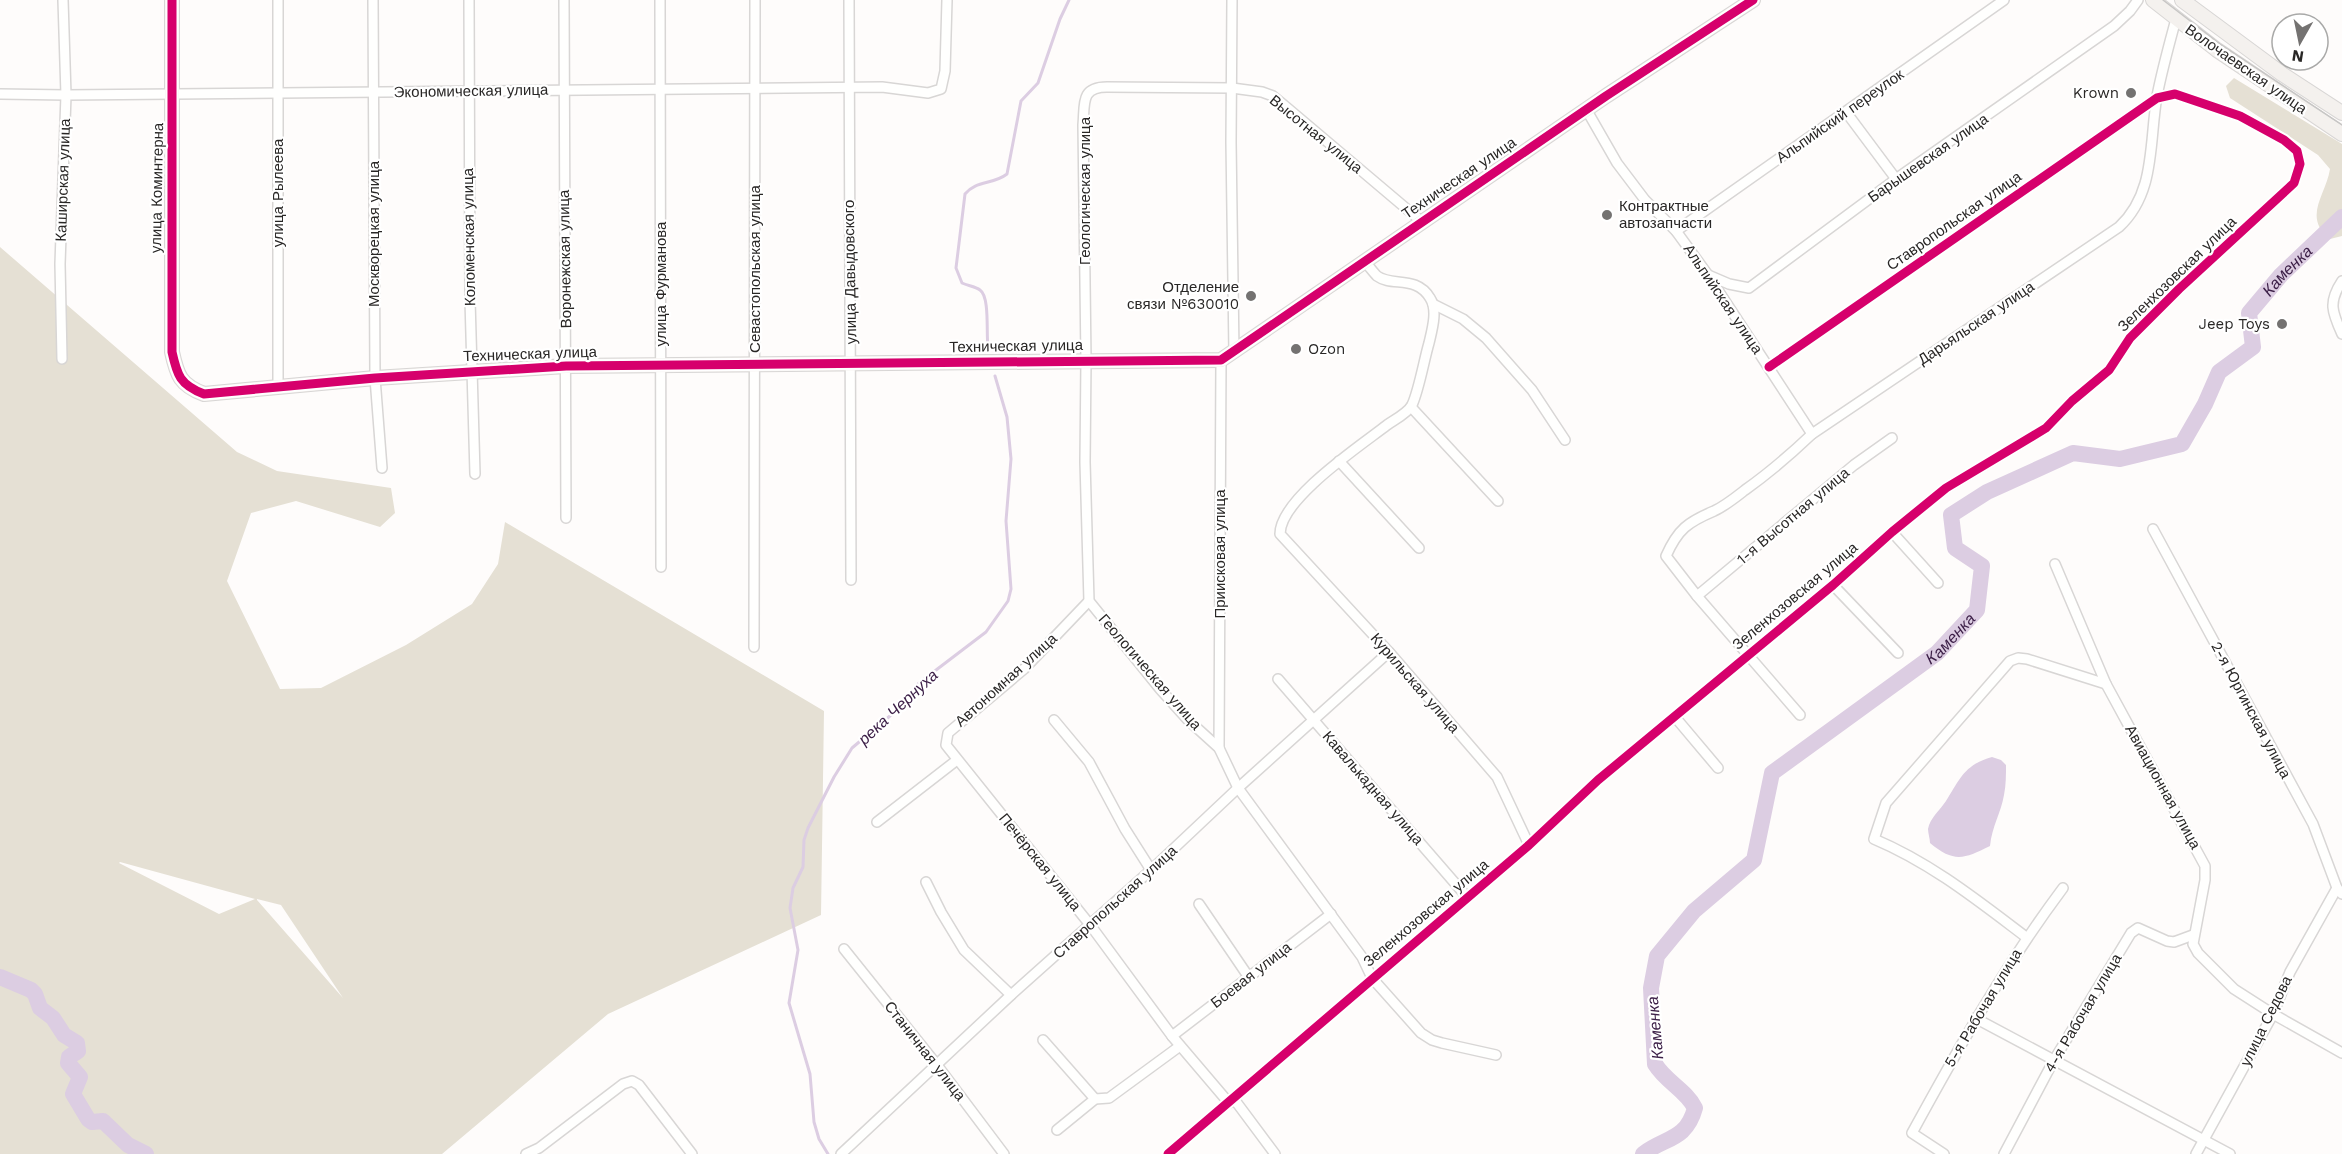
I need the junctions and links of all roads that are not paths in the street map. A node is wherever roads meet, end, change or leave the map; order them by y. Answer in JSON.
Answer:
{"nodes":[{"id":1,"x":63,"y":0,"type":"edge"},
{"id":2,"x":172,"y":0,"type":"edge"},
{"id":3,"x":278,"y":0,"type":"edge"},
{"id":4,"x":373,"y":0,"type":"edge"},
{"id":5,"x":469,"y":0,"type":"edge"},
{"id":6,"x":564,"y":0,"type":"edge"},
{"id":7,"x":660,"y":0,"type":"edge"},
{"id":8,"x":755,"y":0,"type":"edge"},
{"id":9,"x":849,"y":0,"type":"edge"},
{"id":10,"x":947,"y":0,"type":"edge"},
{"id":11,"x":1232,"y":0,"type":"edge"},
{"id":12,"x":1754,"y":0,"type":"edge"},
{"id":13,"x":2004,"y":0,"type":"edge"},
{"id":14,"x":2138,"y":0,"type":"edge"},
{"id":15,"x":2153,"y":0,"type":"edge"},
{"id":16,"x":2182,"y":0,"type":"edge"},
{"id":17,"x":2176,"y":19,"type":"junction"},
{"id":18,"x":1232,"y":88,"type":"junction"},
{"id":19,"x":755,"y":89,"type":"junction"},
{"id":20,"x":848,"y":89,"type":"junction"},
{"id":21,"x":564,"y":90,"type":"junction"},
{"id":22,"x":660,"y":90,"type":"junction"},
{"id":23,"x":468,"y":91,"type":"junction"},
{"id":24,"x":1088,"y":91,"type":"joint"},
{"id":25,"x":278,"y":92,"type":"junction"},
{"id":26,"x":373,"y":92,"type":"junction"},
{"id":27,"x":173,"y":93,"type":"junction"},
{"id":28,"x":0,"y":94,"type":"edge"},
{"id":29,"x":66,"y":95,"type":"junction"},
{"id":30,"x":2157,"y":98,"type":"junction"},
{"id":31,"x":2338,"y":107,"type":"edge"},
{"id":32,"x":1586,"y":109,"type":"junction"},
{"id":33,"x":1846,"y":112,"type":"junction"},
{"id":34,"x":2342,"y":134,"type":"edge"},
{"id":35,"x":1896,"y":179,"type":"junction"},
{"id":36,"x":1421,"y":221,"type":"junction"},
{"id":37,"x":1676,"y":231,"type":"junction"},
{"id":38,"x":1365,"y":262,"type":"junction"},
{"id":39,"x":1708,"y":275,"type":"junction"},
{"id":40,"x":2342,"y":281,"type":"edge"},
{"id":41,"x":1433,"y":304,"type":"junction"},
{"id":42,"x":2342,"y":334,"type":"edge"},
{"id":43,"x":1234,"y":353,"type":"junction"},
{"id":44,"x":62,"y":359,"type":"dead end"},
{"id":45,"x":1086,"y":360,"type":"junction"},
{"id":46,"x":1221,"y":360,"type":"junction"},
{"id":47,"x":851,"y":364,"type":"junction"},
{"id":48,"x":566,"y":366,"type":"junction"},
{"id":49,"x":661,"y":366,"type":"junction"},
{"id":50,"x":756,"y":366,"type":"junction"},
{"id":51,"x":1769,"y":368,"type":"junction"},
{"id":52,"x":471,"y":371,"type":"junction"},
{"id":53,"x":177,"y":375,"type":"joint"},
{"id":54,"x":375,"y":378,"type":"junction"},
{"id":55,"x":278,"y":386,"type":"junction"},
{"id":56,"x":1411,"y":407,"type":"junction"},
{"id":57,"x":1812,"y":434,"type":"junction"},
{"id":58,"x":1892,"y":438,"type":"dead end"},
{"id":59,"x":1565,"y":440,"type":"dead end"},
{"id":60,"x":1339,"y":461,"type":"junction"},
{"id":61,"x":382,"y":468,"type":"dead end"},
{"id":62,"x":475,"y":474,"type":"dead end"},
{"id":63,"x":1498,"y":501,"type":"dead end"},
{"id":64,"x":566,"y":518,"type":"dead end"},
{"id":65,"x":2154,"y":529,"type":"dead end"},
{"id":66,"x":1892,"y":532,"type":"junction"},
{"id":67,"x":1419,"y":548,"type":"dead end"},
{"id":68,"x":2055,"y":564,"type":"dead end"},
{"id":69,"x":661,"y":567,"type":"dead end"},
{"id":70,"x":851,"y":580,"type":"dead end"},
{"id":71,"x":1938,"y":583,"type":"dead end"},
{"id":72,"x":1833,"y":585,"type":"junction"},
{"id":73,"x":1697,"y":596,"type":"junction"},
{"id":74,"x":1089,"y":601,"type":"junction"},
{"id":75,"x":754,"y":647,"type":"dead end"},
{"id":76,"x":1389,"y":652,"type":"junction"},
{"id":77,"x":1898,"y":653,"type":"dead end"},
{"id":78,"x":1749,"y":655,"type":"junction"},
{"id":79,"x":1278,"y":679,"type":"dead end"},
{"id":80,"x":2106,"y":684,"type":"junction"},
{"id":81,"x":1800,"y":715,"type":"dead end"},
{"id":82,"x":1676,"y":717,"type":"junction"},
{"id":83,"x":1314,"y":719,"type":"junction"},
{"id":84,"x":1054,"y":720,"type":"dead end"},
{"id":85,"x":948,"y":733,"type":"joint"},
{"id":86,"x":1219,"y":748,"type":"junction"},
{"id":87,"x":957,"y":760,"type":"junction"},
{"id":88,"x":1718,"y":768,"type":"dead end"},
{"id":89,"x":1238,"y":788,"type":"junction"},
{"id":90,"x":877,"y":822,"type":"dead end"},
{"id":91,"x":1529,"y":845,"type":"junction"},
{"id":92,"x":1151,"y":870,"type":"junction"},
{"id":93,"x":926,"y":882,"type":"dead end"},
{"id":94,"x":2063,"y":888,"type":"dead end"},
{"id":95,"x":2339,"y":891,"type":"edge"},
{"id":96,"x":1467,"y":897,"type":"junction"},
{"id":97,"x":1199,"y":904,"type":"dead end"},
{"id":98,"x":1331,"y":914,"type":"junction"},
{"id":99,"x":1091,"y":926,"type":"junction"},
{"id":100,"x":2193,"y":935,"type":"junction"},
{"id":101,"x":2026,"y":938,"type":"junction"},
{"id":102,"x":844,"y":949,"type":"dead end"},
{"id":103,"x":1248,"y":976,"type":"junction"},
{"id":104,"x":1372,"y":978,"type":"junction"},
{"id":105,"x":1011,"y":995,"type":"junction"},
{"id":106,"x":2273,"y":1014,"type":"junction"},
{"id":107,"x":1975,"y":1018,"type":"junction"},
{"id":108,"x":1172,"y":1036,"type":"junction"},
{"id":109,"x":1042,"y":1040,"type":"dead end"},
{"id":110,"x":1180,"y":1046,"type":"junction"},
{"id":111,"x":2342,"y":1053,"type":"edge"},
{"id":112,"x":1496,"y":1055,"type":"dead end"},
{"id":113,"x":2054,"y":1060,"type":"junction"},
{"id":114,"x":937,"y":1065,"type":"junction"},
{"id":115,"x":1095,"y":1099,"type":"junction"},
{"id":116,"x":1231,"y":1101,"type":"junction"},
{"id":117,"x":1057,"y":1130,"type":"dead end"},
{"id":118,"x":2203,"y":1140,"type":"junction"},
{"id":119,"x":541,"y":1151,"type":"edge"},
{"id":120,"x":526,"y":1154,"type":"edge"},
{"id":121,"x":692,"y":1154,"type":"edge"},
{"id":122,"x":841,"y":1154,"type":"edge"},
{"id":123,"x":1004,"y":1154,"type":"edge"},
{"id":124,"x":1168,"y":1154,"type":"edge"},
{"id":125,"x":1275,"y":1154,"type":"edge"},
{"id":126,"x":1944,"y":1154,"type":"edge"},
{"id":127,"x":2004,"y":1154,"type":"edge"},
{"id":128,"x":2196,"y":1154,"type":"edge"},
{"id":129,"x":2230,"y":1154,"type":"edge"}],
"edges":[{"from":1,"to":29,"type":"street","name":"Каширская улица"},
{"from":2,"to":27,"type":"street","name":"улица Коминтерна"},
{"from":3,"to":25,"type":"street","name":"улица Рылеева"},
{"from":4,"to":26,"type":"street","name":"Москворецкая улица"},
{"from":5,"to":23,"type":"street","name":"Коломенская улица"},
{"from":6,"to":21,"type":"street","name":"Воронежская улица"},
{"from":7,"to":22,"type":"street","name":"улица Фурманова"},
{"from":8,"to":19,"type":"street","name":"Севастопольская улица"},
{"from":9,"to":20,"type":"street","name":"улица Давыдовского"},
{"from":10,"to":20,"type":"street","name":"Экономическая улица"},
{"from":11,"to":18,"type":"street"},
{"from":12,"to":32,"type":"street","name":"Техническая улица"},
{"from":13,"to":33,"type":"street","name":"Альпийский переулок"},
{"from":14,"to":35,"type":"street","name":"Барышевская улица"},
{"from":15,"to":17,"type":"street","name":"Волочаевская улица"},
{"from":16,"to":31,"type":"street","name":"Волочаевская улица"},
{"from":17,"to":30,"type":"street","name":"Дарьяльская улица"},
{"from":17,"to":34,"type":"street","name":"Волочаевская улица"},
{"from":18,"to":24,"type":"street","name":"Высотная улица"},
{"from":18,"to":36,"type":"street","name":"Высотная улица"},
{"from":18,"to":43,"type":"street"},
{"from":19,"to":20,"type":"street","name":"Экономическая улица"},
{"from":19,"to":22,"type":"street","name":"Экономическая улица"},
{"from":19,"to":50,"type":"street","name":"Севастопольская улица"},
{"from":20,"to":47,"type":"street","name":"улица Давыдовского"},
{"from":21,"to":22,"type":"street","name":"Экономическая улица"},
{"from":21,"to":23,"type":"street","name":"Экономическая улица"},
{"from":21,"to":48,"type":"street","name":"Воронежская улица"},
{"from":22,"to":49,"type":"street","name":"улица Фурманова"},
{"from":23,"to":26,"type":"street","name":"Экономическая улица"},
{"from":23,"to":52,"type":"street","name":"Коломенская улица"},
{"from":24,"to":45,"type":"street","name":"Геологическая улица"},
{"from":25,"to":26,"type":"street","name":"Экономическая улица"},
{"from":25,"to":27,"type":"street","name":"Экономическая улица"},
{"from":25,"to":55,"type":"street","name":"улица Рылеева"},
{"from":26,"to":54,"type":"street","name":"Москворецкая улица"},
{"from":27,"to":29,"type":"street","name":"Экономическая улица"},
{"from":27,"to":53,"type":"street","name":"улица Коминтерна"},
{"from":28,"to":29,"type":"street","name":"Экономическая улица"},
{"from":29,"to":44,"type":"street","name":"Каширская улица"},
{"from":30,"to":51,"type":"street","name":"Ставропольская улица"},
{"from":30,"to":57,"type":"street","name":"Дарьяльская улица"},
{"from":30,"to":66,"type":"street","name":"Зеленхозовская улица"},
{"from":32,"to":36,"type":"street","name":"Техническая улица"},
{"from":32,"to":37,"type":"street","name":"Альпийская улица"},
{"from":33,"to":35,"type":"street"},
{"from":33,"to":37,"type":"street","name":"Альпийский переулок"},
{"from":35,"to":39,"type":"street","name":"Барышевская улица"},
{"from":36,"to":38,"type":"street","name":"Техническая улица"},
{"from":37,"to":39,"type":"street","name":"Альпийская улица"},
{"from":38,"to":41,"type":"street"},
{"from":38,"to":43,"type":"street","name":"Техническая улица"},
{"from":39,"to":51,"type":"street","name":"Альпийская улица"},
{"from":40,"to":42,"type":"street"},
{"from":41,"to":56,"type":"street"},
{"from":41,"to":59,"type":"street"},
{"from":43,"to":46,"type":"street","name":"Техническая улица"},
{"from":45,"to":46,"type":"street","name":"Техническая улица"},
{"from":45,"to":47,"type":"street","name":"Техническая улица"},
{"from":45,"to":74,"type":"street","name":"Геологическая улица"},
{"from":46,"to":86,"type":"street","name":"Приисковая улица"},
{"from":47,"to":50,"type":"street","name":"Техническая улица"},
{"from":47,"to":70,"type":"street","name":"улица Давыдовского"},
{"from":48,"to":49,"type":"street","name":"Техническая улица"},
{"from":48,"to":52,"type":"street","name":"Техническая улица"},
{"from":48,"to":64,"type":"street","name":"Воронежская улица"},
{"from":49,"to":50,"type":"street","name":"Техническая улица"},
{"from":49,"to":69,"type":"street","name":"улица Фурманова"},
{"from":50,"to":75,"type":"street","name":"Севастопольская улица"},
{"from":51,"to":57,"type":"street","name":"Альпийская улица"},
{"from":52,"to":54,"type":"street","name":"Техническая улица"},
{"from":52,"to":62,"type":"street","name":"Коломенская улица"},
{"from":53,"to":55,"type":"street","name":"Техническая улица"},
{"from":54,"to":55,"type":"street","name":"Техническая улица"},
{"from":54,"to":61,"type":"street","name":"Москворецкая улица"},
{"from":56,"to":60,"type":"street"},
{"from":56,"to":63,"type":"street"},
{"from":57,"to":73,"type":"street","name":"Дарьяльская улица"},
{"from":58,"to":73,"type":"street","name":"1-я Высотная улица"},
{"from":60,"to":67,"type":"street"},
{"from":60,"to":76,"type":"street","name":"Курильская улица"},
{"from":65,"to":95,"type":"street","name":"2-я Юргинская улица"},
{"from":66,"to":71,"type":"street"},
{"from":66,"to":72,"type":"street","name":"Зеленхозовская улица"},
{"from":68,"to":80,"type":"street","name":"Авиационная улица"},
{"from":72,"to":77,"type":"street"},
{"from":72,"to":78,"type":"street","name":"Зеленхозовская улица"},
{"from":73,"to":78,"type":"street"},
{"from":74,"to":85,"type":"street","name":"Автономная улица"},
{"from":74,"to":86,"type":"street","name":"Геологическая улица"},
{"from":76,"to":83,"type":"street","name":"Ставропольская улица"},
{"from":76,"to":91,"type":"street","name":"Курильская улица"},
{"from":78,"to":81,"type":"street"},
{"from":78,"to":82,"type":"street","name":"Зеленхозовская улица"},
{"from":79,"to":83,"type":"street","name":"Кавалькадная улица"},
{"from":80,"to":100,"type":"street","name":"Авиационная улица"},
{"from":80,"to":101,"type":"street"},
{"from":82,"to":88,"type":"street"},
{"from":82,"to":91,"type":"street","name":"Зеленхозовская улица"},
{"from":83,"to":89,"type":"street","name":"Ставропольская улица"},
{"from":83,"to":96,"type":"street","name":"Кавалькадная улица"},
{"from":84,"to":92,"type":"street"},
{"from":85,"to":87,"type":"street","name":"Печёрская улица"},
{"from":86,"to":89,"type":"street","name":"Геологическая улица"},
{"from":87,"to":90,"type":"street"},
{"from":87,"to":99,"type":"street","name":"Печёрская улица"},
{"from":89,"to":92,"type":"street","name":"Ставропольская улица"},
{"from":89,"to":98,"type":"street","name":"Геологическая улица"},
{"from":91,"to":96,"type":"street","name":"Зеленхозовская улица"},
{"from":92,"to":99,"type":"street","name":"Ставропольская улица"},
{"from":93,"to":105,"type":"street"},
{"from":94,"to":101,"type":"street","name":"5-я Рабочая улица"},
{"from":95,"to":106,"type":"street","name":"улица Седова"},
{"from":96,"to":104,"type":"street","name":"Зеленхозовская улица"},
{"from":97,"to":103,"type":"street"},
{"from":98,"to":103,"type":"street","name":"Боевая улица"},
{"from":98,"to":104,"type":"street","name":"Геологическая улица"},
{"from":99,"to":105,"type":"street","name":"Ставропольская улица"},
{"from":99,"to":108,"type":"street","name":"Печёрская улица"},
{"from":100,"to":106,"type":"street"},
{"from":100,"to":113,"type":"street","name":"4-я Рабочая улица"},
{"from":101,"to":107,"type":"street","name":"5-я Рабочая улица"},
{"from":102,"to":114,"type":"street","name":"Станичная улица"},
{"from":103,"to":108,"type":"street","name":"Боевая улица"},
{"from":104,"to":112,"type":"street","name":"Геологическая улица"},
{"from":104,"to":116,"type":"street","name":"Зеленхозовская улица"},
{"from":105,"to":114,"type":"street","name":"Ставропольская улица"},
{"from":106,"to":111,"type":"street"},
{"from":106,"to":118,"type":"street","name":"улица Седова"},
{"from":107,"to":113,"type":"street"},
{"from":107,"to":126,"type":"street","name":"5-я Рабочая улица"},
{"from":108,"to":110,"type":"street","name":"Печёрская улица"},
{"from":109,"to":115,"type":"street"},
{"from":110,"to":115,"type":"street"},
{"from":110,"to":116,"type":"street","name":"Печёрская улица"},
{"from":113,"to":118,"type":"street"},
{"from":113,"to":127,"type":"street","name":"4-я Рабочая улица"},
{"from":114,"to":122,"type":"street","name":"Ставропольская улица"},
{"from":114,"to":123,"type":"street","name":"Станичная улица"},
{"from":115,"to":117,"type":"street"},
{"from":116,"to":124,"type":"street","name":"Зеленхозовская улица"},
{"from":116,"to":125,"type":"street","name":"Печёрская улица"},
{"from":118,"to":128,"type":"street","name":"улица Седова"},
{"from":118,"to":129,"type":"street"},
{"from":119,"to":120,"type":"street"},
{"from":119,"to":121,"type":"street"}]}
